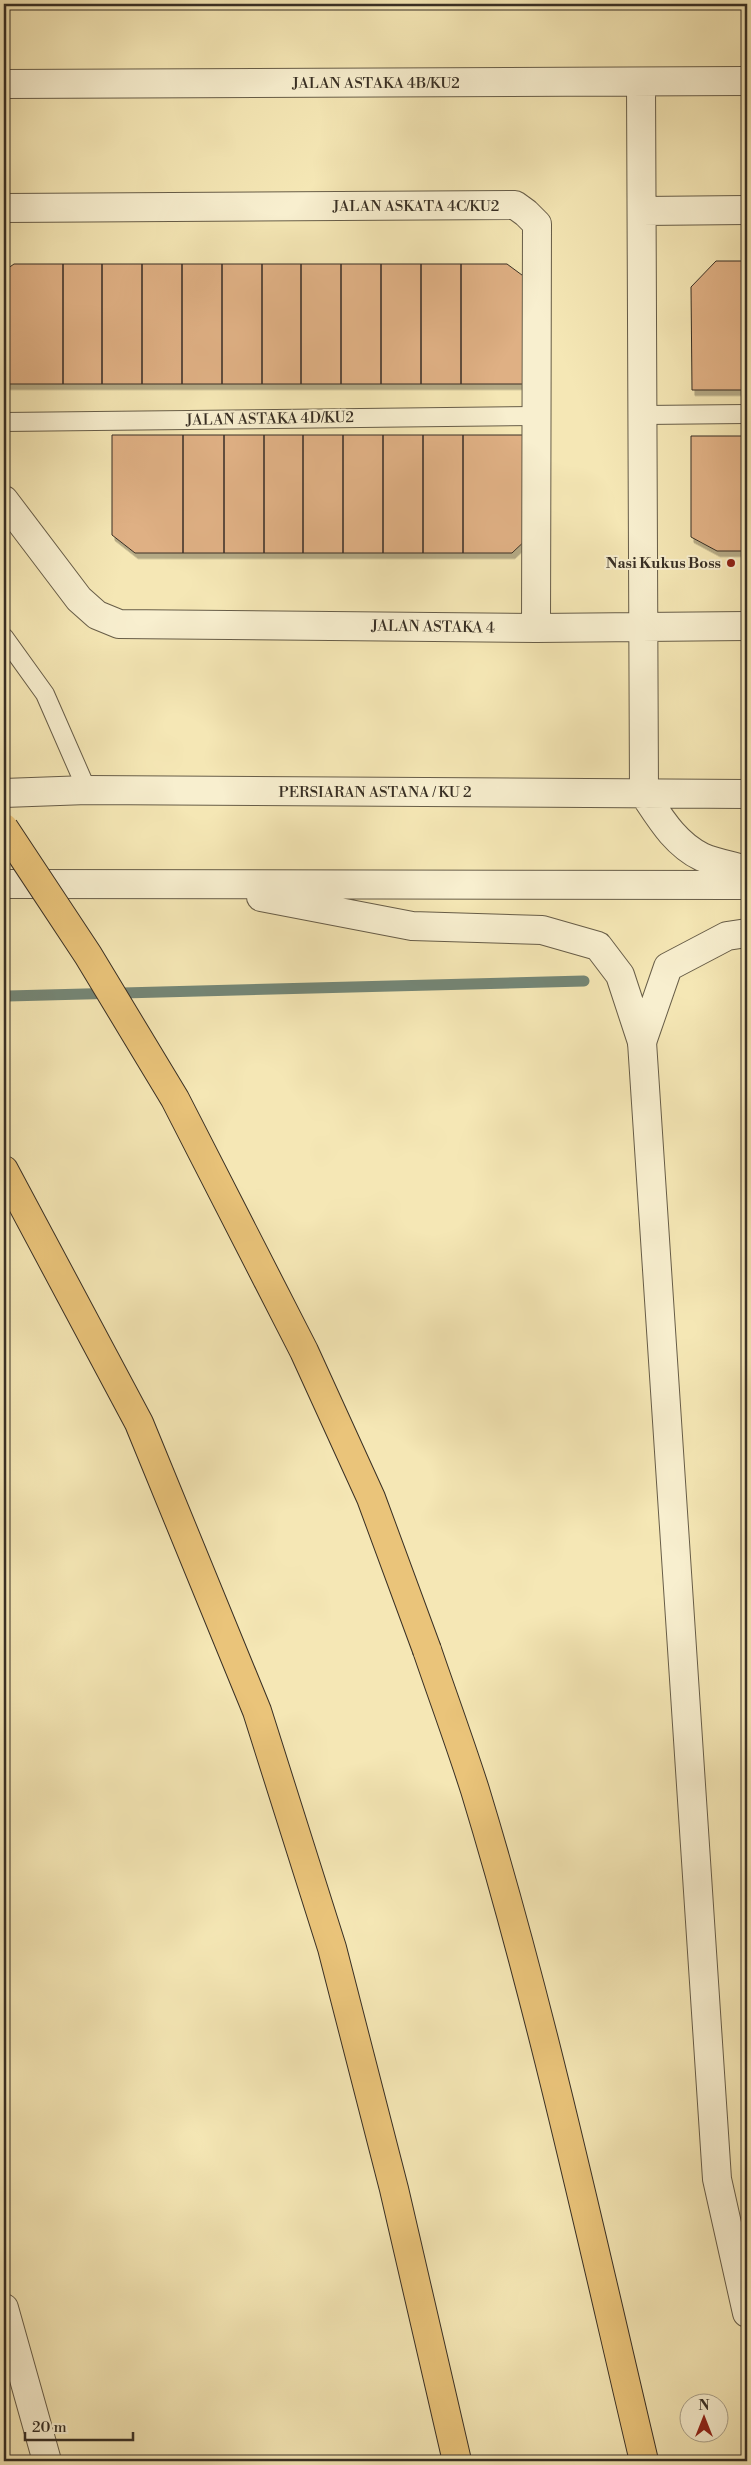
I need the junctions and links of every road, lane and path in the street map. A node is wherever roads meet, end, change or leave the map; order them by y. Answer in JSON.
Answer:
{"nodes":[{"id":1,"x":641,"y":82,"type":"junction"},
{"id":2,"x":747,"y":82,"type":"edge"},
{"id":3,"x":4,"y":84,"type":"edge"},
{"id":4,"x":4,"y":208,"type":"edge"},
{"id":5,"x":747,"y":210,"type":"edge"},
{"id":6,"x":642,"y":211,"type":"junction"},
{"id":7,"x":747,"y":414,"type":"edge"},
{"id":8,"x":643,"y":415,"type":"junction"},
{"id":9,"x":536,"y":416,"type":"junction"},
{"id":10,"x":4,"y":422,"type":"edge"},
{"id":11,"x":4,"y":500,"type":"edge"},
{"id":12,"x":747,"y":626,"type":"edge"},
{"id":13,"x":643,"y":627,"type":"junction"},
{"id":14,"x":536,"y":628,"type":"junction"},
{"id":15,"x":4,"y":637,"type":"edge"},
{"id":16,"x":87,"y":790,"type":"junction"},
{"id":17,"x":4,"y":793,"type":"edge"},
{"id":18,"x":644,"y":794,"type":"junction"},
{"id":19,"x":747,"y":794,"type":"edge"},
{"id":20,"x":4,"y":828,"type":"edge"},
{"id":21,"x":747,"y":870,"type":"edge"},
{"id":22,"x":4,"y":884,"type":"edge"},
{"id":23,"x":196,"y":884,"type":"junction"},
{"id":24,"x":747,"y":886,"type":"edge"},
{"id":25,"x":747,"y":933,"type":"edge"},
{"id":26,"x":642,"y":1042,"type":"junction"},
{"id":27,"x":4,"y":1170,"type":"edge"},
{"id":28,"x":4,"y":2308,"type":"edge"},
{"id":29,"x":747,"y":2313,"type":"edge"},
{"id":30,"x":13,"y":2376,"type":"edge"},
{"id":31,"x":47,"y":2461,"type":"edge"},
{"id":32,"x":457,"y":2461,"type":"edge"},
{"id":33,"x":644,"y":2461,"type":"edge"}],
"edges":[{"from":1,"to":2,"type":"street","name":"JALAN ASTAKA 4B/KU2"},
{"from":1,"to":3,"type":"street","name":"JALAN ASTAKA 4B/KU2"},
{"from":1,"to":6,"type":"street"},
{"from":4,"to":9,"type":"street","name":"JALAN ASKATA 4C/KU2"},
{"from":5,"to":6,"type":"street"},
{"from":6,"to":8,"type":"street"},
{"from":7,"to":8,"type":"lane"},
{"from":8,"to":13,"type":"street"},
{"from":9,"to":10,"type":"lane","name":"JALAN ASTAKA 4D/KU2"},
{"from":9,"to":14,"type":"street","name":"JALAN ASKATA 4C/KU2"},
{"from":11,"to":14,"type":"street","name":"JALAN ASTAKA 4"},
{"from":12,"to":13,"type":"street","name":"JALAN ASTAKA 4"},
{"from":13,"to":14,"type":"street","name":"JALAN ASTAKA 4"},
{"from":13,"to":18,"type":"street"},
{"from":15,"to":16,"type":"lane"},
{"from":16,"to":17,"type":"street","name":"PERSIARAN ASTANA / KU 2"},
{"from":16,"to":18,"type":"street","name":"PERSIARAN ASTANA / KU 2"},
{"from":18,"to":19,"type":"street","name":"PERSIARAN ASTANA / KU 2"},
{"from":18,"to":21,"type":"street"},
{"from":20,"to":33,"type":"highway","bridge":true},
{"from":22,"to":23,"type":"street"},
{"from":23,"to":24,"type":"street"},
{"from":23,"to":26,"type":"street"},
{"from":25,"to":26,"type":"street"},
{"from":26,"to":29,"type":"street"},
{"from":27,"to":32,"type":"highway"},
{"from":28,"to":30,"type":"street"},
{"from":30,"to":31,"type":"street"}]}
